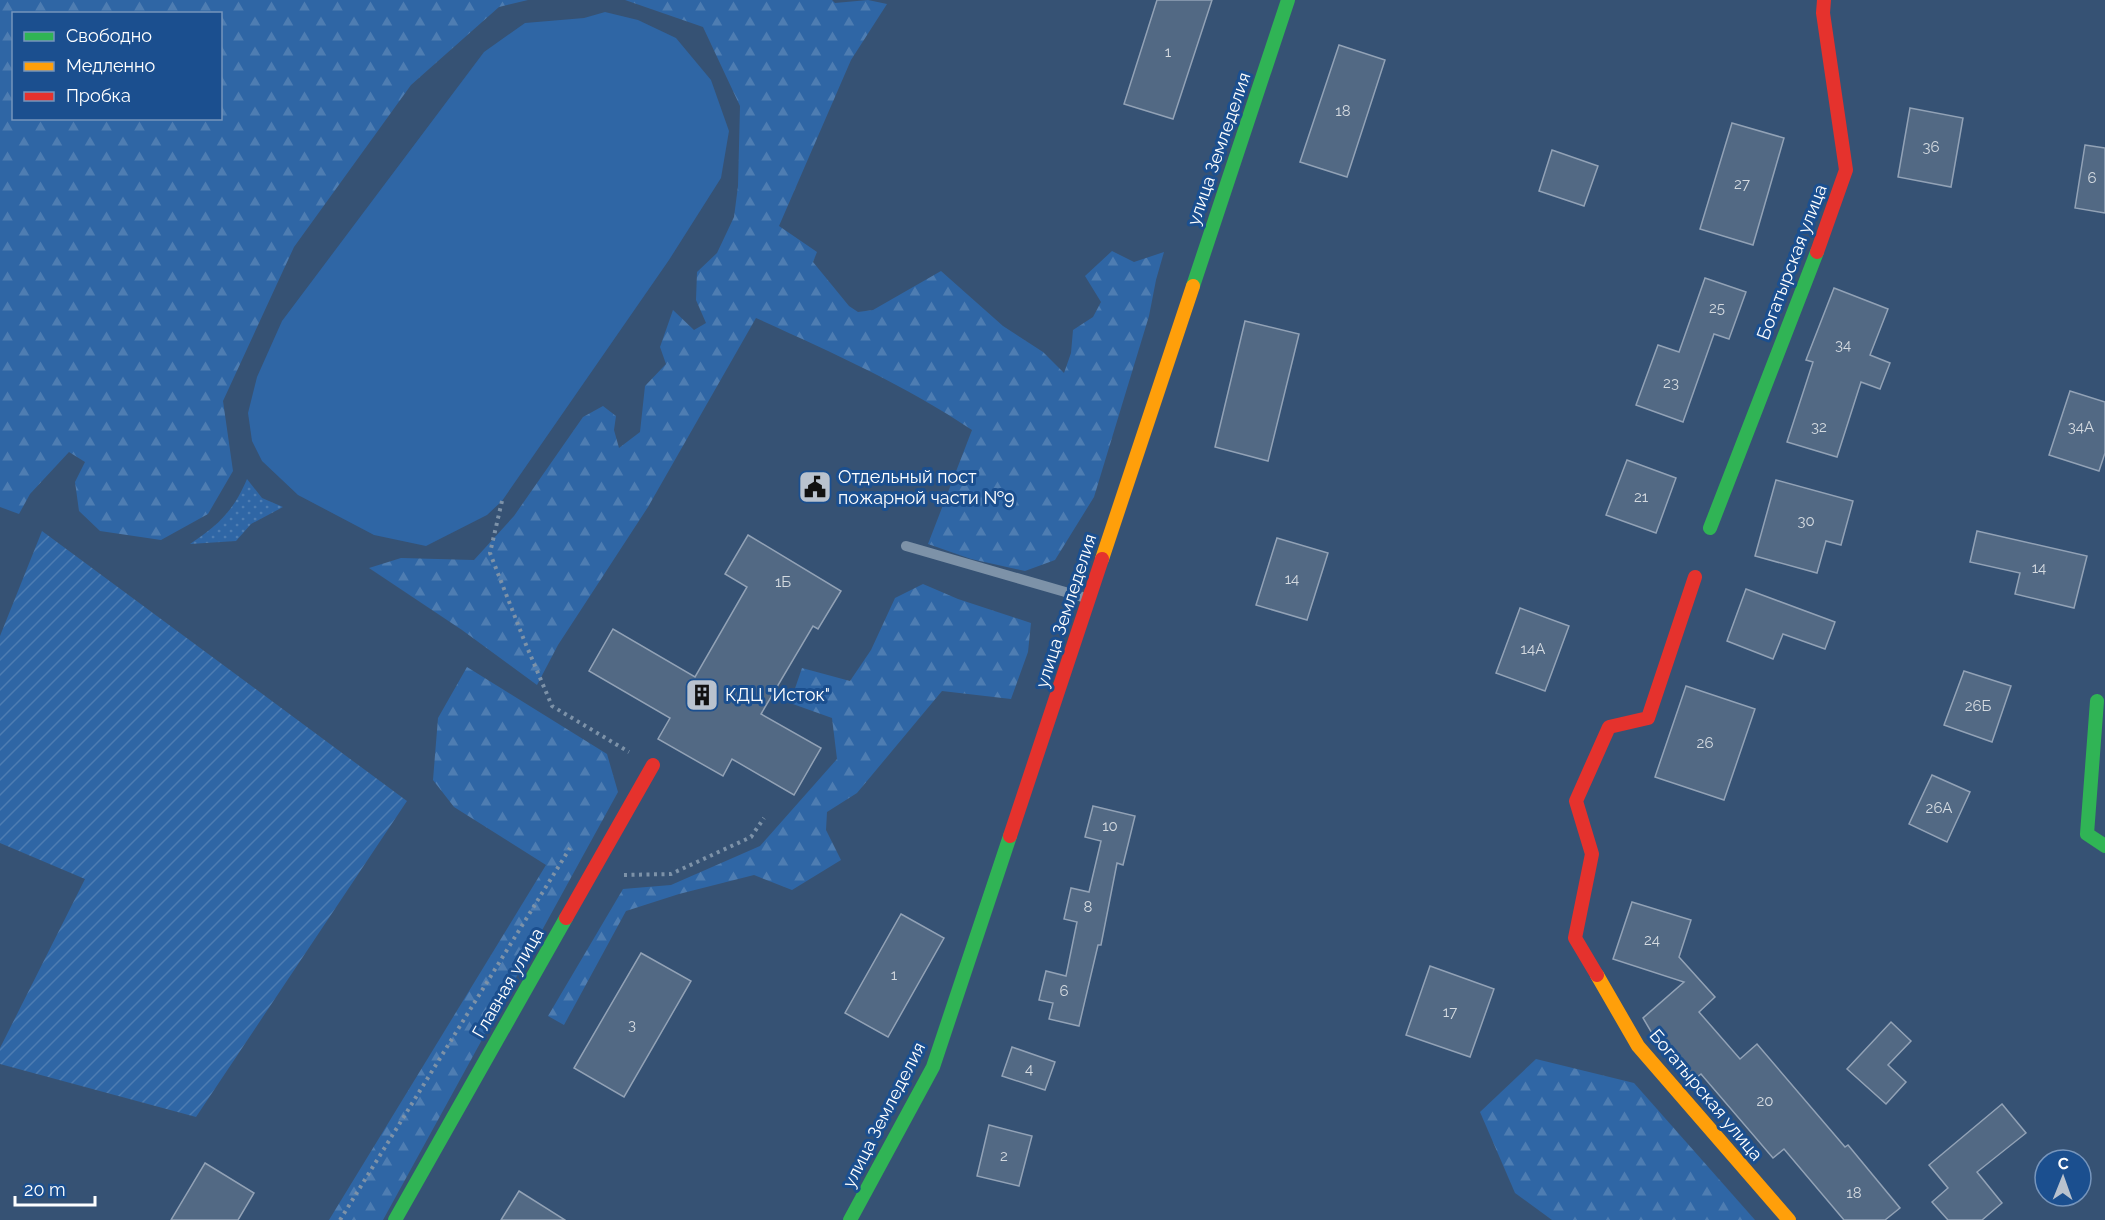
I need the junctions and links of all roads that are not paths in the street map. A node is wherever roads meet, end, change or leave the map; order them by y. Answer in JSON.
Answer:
{"nodes":[{"id":1,"x":1288,"y":0,"type":"edge"},
{"id":2,"x":1824,"y":0,"type":"edge"},
{"id":3,"x":1710,"y":528,"type":"dead end"},
{"id":4,"x":906,"y":546,"type":"dead end"},
{"id":5,"x":1695,"y":576,"type":"dead end"},
{"id":6,"x":1089,"y":599,"type":"junction"},
{"id":7,"x":2097,"y":701,"type":"dead end"},
{"id":8,"x":653,"y":765,"type":"dead end"},
{"id":9,"x":2105,"y":846,"type":"edge"},
{"id":10,"x":395,"y":1220,"type":"edge"},
{"id":11,"x":850,"y":1220,"type":"edge"},
{"id":12,"x":1789,"y":1220,"type":"edge"}],
"edges":[{"from":1,"to":6,"type":"street","name":"улица Земледелия"},
{"from":2,"to":3,"type":"street","name":"Богатырская улица"},
{"from":4,"to":6,"type":"lane"},
{"from":5,"to":12,"type":"street","name":"Богатырская улица"},
{"from":6,"to":11,"type":"street","name":"улица Земледелия"},
{"from":7,"to":9,"type":"street"},
{"from":8,"to":10,"type":"street","name":"Главная улица"}]}
